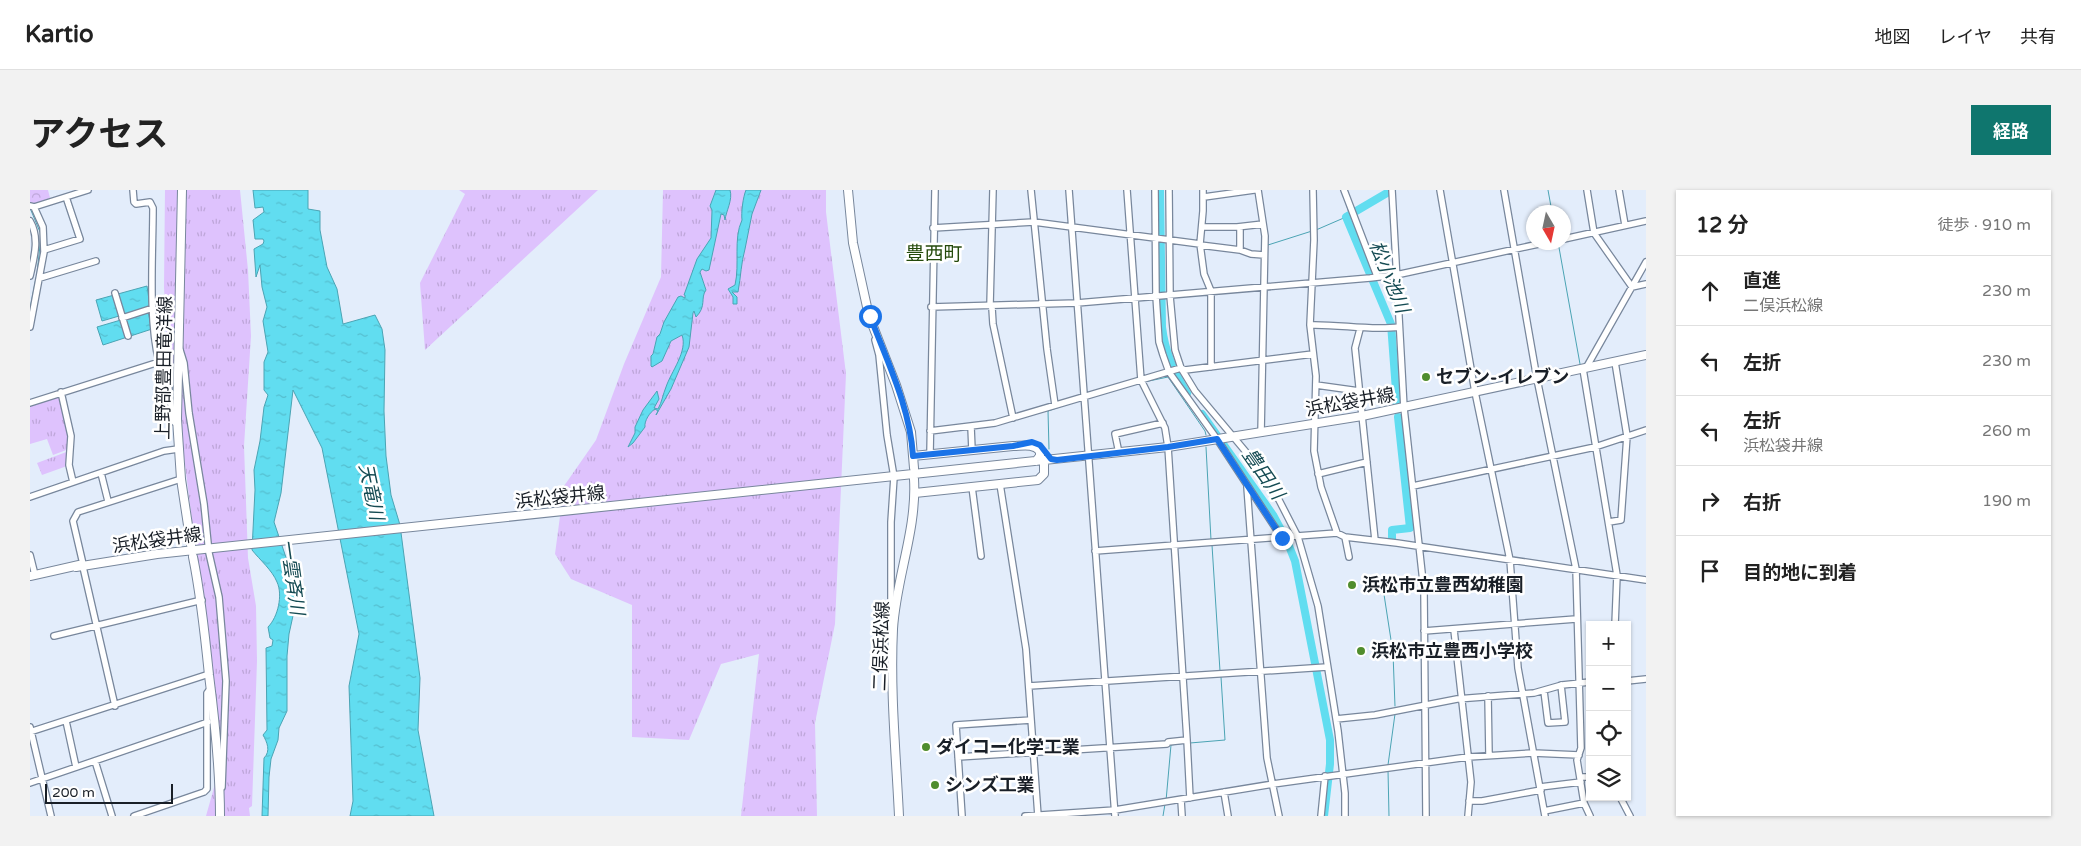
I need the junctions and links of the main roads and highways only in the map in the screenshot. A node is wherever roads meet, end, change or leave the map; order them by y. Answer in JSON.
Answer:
{"nodes":[{"id":1,"x":182,"y":190,"type":"edge"},
{"id":2,"x":848,"y":190,"type":"edge"},
{"id":3,"x":1646,"y":355,"type":"edge"},
{"id":4,"x":1013,"y":446,"type":"junction"},
{"id":5,"x":913,"y":456,"type":"junction"},
{"id":6,"x":1044,"y":461,"type":"junction"},
{"id":7,"x":914,"y":468,"type":"dead end"},
{"id":8,"x":914,"y":479,"type":"dead end"},
{"id":9,"x":915,"y":493,"type":"junction"},
{"id":10,"x":191,"y":546,"type":"dead end"},
{"id":11,"x":193,"y":557,"type":"dead end"},
{"id":12,"x":32,"y":575,"type":"edge"},
{"id":13,"x":220,"y":816,"type":"edge"},
{"id":14,"x":899,"y":816,"type":"edge"}],
"edges":[{"from":1,"to":10,"type":"main road","name":"上野部豊田竜洋線"},
{"from":2,"to":5,"type":"main road"},
{"from":3,"to":6,"type":"main road","name":"浜松袋井線"},
{"from":4,"to":5,"type":"main road"},
{"from":4,"to":6,"type":"main road"},
{"from":4,"to":6,"type":"main road"},
{"from":5,"to":7,"type":"main road"},
{"from":6,"to":9,"type":"main road"},
{"from":6,"to":12,"type":"main road","name":"浜松袋井線"},
{"from":8,"to":9,"type":"main road","name":"二俣浜松線"},
{"from":9,"to":14,"type":"main road","name":"二俣浜松線"},
{"from":11,"to":13,"type":"main road"}]}
